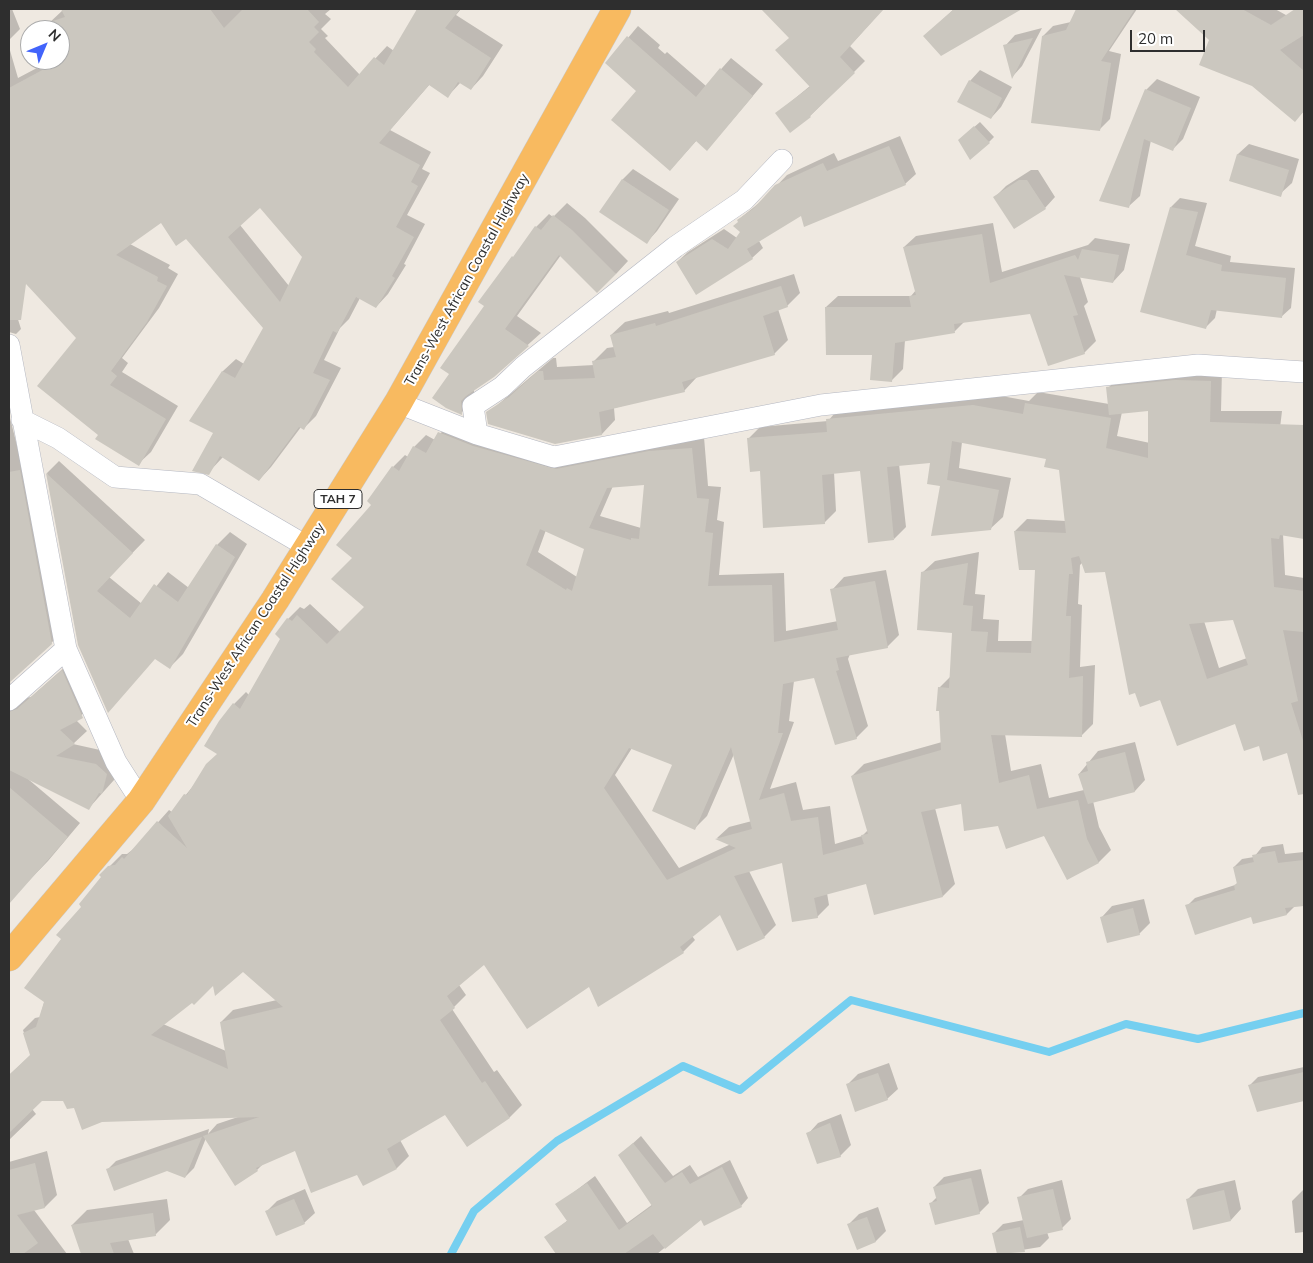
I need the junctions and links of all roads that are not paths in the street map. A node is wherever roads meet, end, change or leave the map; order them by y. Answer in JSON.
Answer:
{"nodes":[{"id":1,"x":617,"y":9,"type":"edge"},
{"id":2,"x":782,"y":160,"type":"dead end"},
{"id":3,"x":9,"y":344,"type":"edge"},
{"id":4,"x":1304,"y":372,"type":"edge"},
{"id":5,"x":398,"y":403,"type":"junction"},
{"id":6,"x":22,"y":420,"type":"junction"},
{"id":7,"x":477,"y":434,"type":"junction"},
{"id":8,"x":308,"y":547,"type":"junction"},
{"id":9,"x":66,"y":649,"type":"junction"},
{"id":10,"x":9,"y":700,"type":"edge"},
{"id":11,"x":141,"y":801,"type":"junction"},
{"id":12,"x":9,"y":957,"type":"edge"}],
"edges":[{"from":1,"to":5,"type":"highway","name":"Trans-West African Coastal Highway","number":"TAH 7"},
{"from":2,"to":7,"type":"street"},
{"from":3,"to":6,"type":"street"},
{"from":4,"to":7,"type":"street"},
{"from":5,"to":7,"type":"street"},
{"from":5,"to":8,"type":"highway","name":"Trans-West African Coastal Highway","number":"TAH 7"},
{"from":6,"to":8,"type":"street"},
{"from":6,"to":9,"type":"street"},
{"from":8,"to":11,"type":"highway","name":"Trans-West African Coastal Highway","number":"TAH 7"},
{"from":9,"to":10,"type":"street"},
{"from":9,"to":11,"type":"street"},
{"from":11,"to":12,"type":"highway","name":"Trans-West African Coastal Highway","number":"TAH 7"}]}
